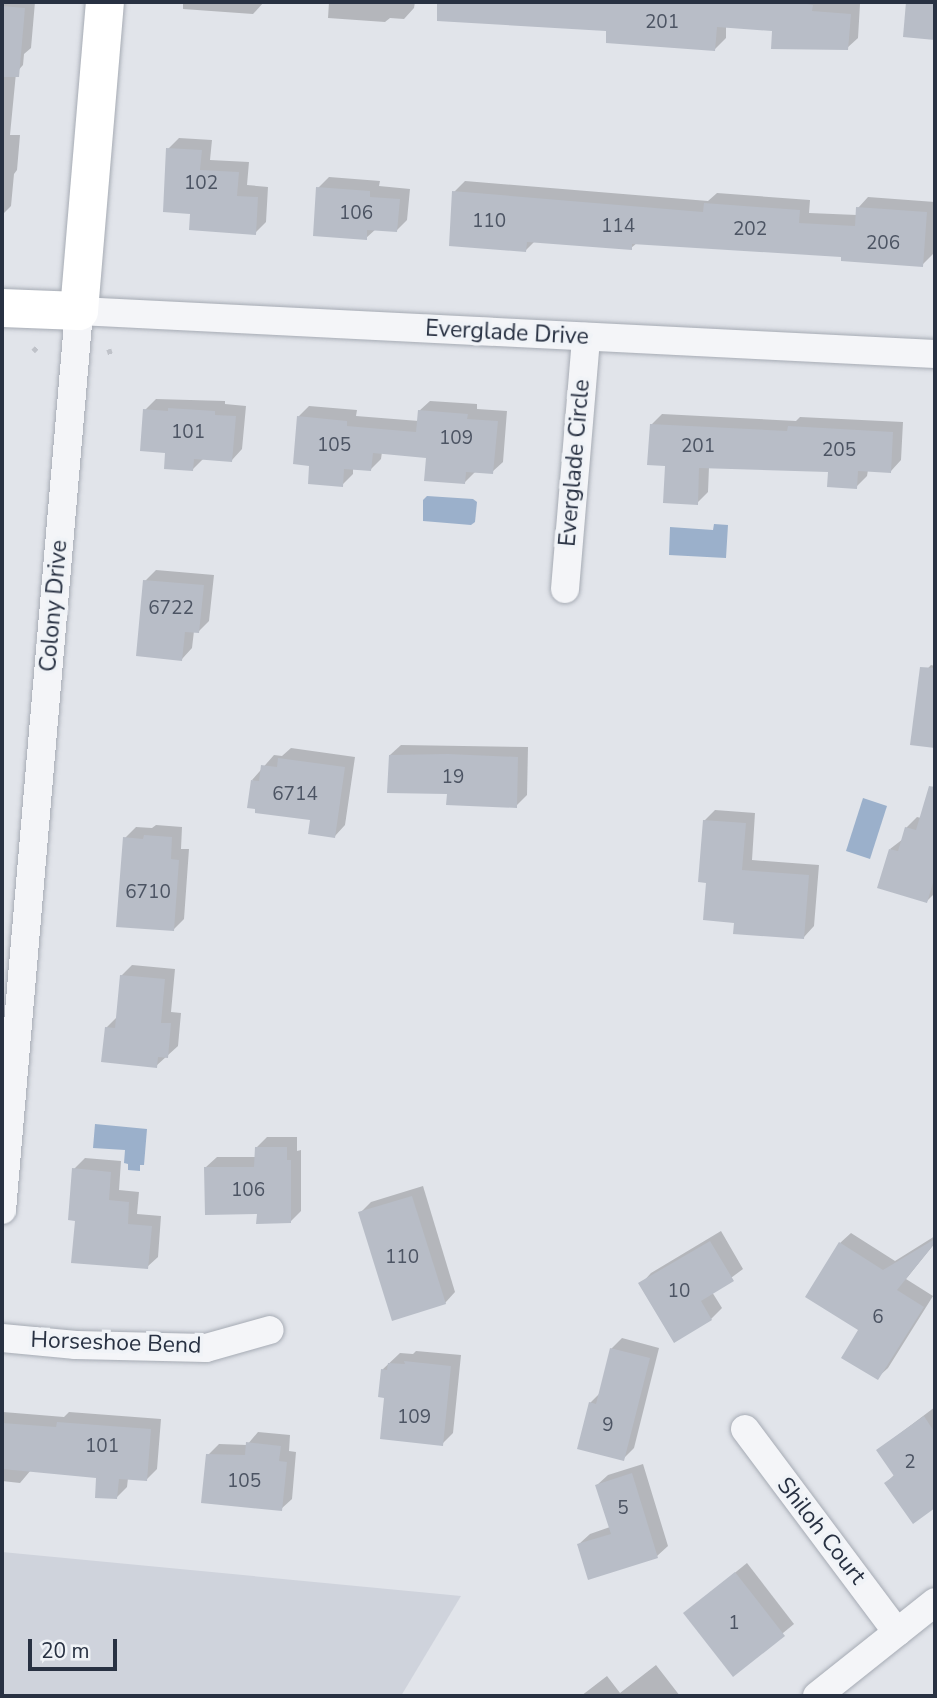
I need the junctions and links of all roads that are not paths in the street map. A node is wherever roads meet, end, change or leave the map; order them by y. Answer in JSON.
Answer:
{"nodes":[{"id":1,"x":105,"y":2,"type":"edge"},
{"id":2,"x":2,"y":308,"type":"edge"},
{"id":3,"x":79,"y":312,"type":"junction"},
{"id":4,"x":586,"y":337,"type":"junction"},
{"id":5,"x":935,"y":354,"type":"edge"},
{"id":6,"x":565,"y":589,"type":"dead end"},
{"id":7,"x":2,"y":1210,"type":"edge"},
{"id":8,"x":270,"y":1331,"type":"dead end"},
{"id":9,"x":2,"y":1338,"type":"edge"},
{"id":10,"x":745,"y":1429,"type":"dead end"},
{"id":11,"x":935,"y":1602,"type":"edge"},
{"id":12,"x":897,"y":1632,"type":"junction"},
{"id":13,"x":817,"y":1696,"type":"edge"}],
"edges":[{"from":1,"to":3,"type":"street","name":"Colony Drive"},
{"from":2,"to":3,"type":"street"},
{"from":3,"to":4,"type":"street","name":"Everglade Drive"},
{"from":3,"to":7,"type":"street","name":"Colony Drive"},
{"from":4,"to":5,"type":"street","name":"Everglade Drive"},
{"from":4,"to":6,"type":"street","name":"Everglade Circle"},
{"from":8,"to":9,"type":"street","name":"Horseshoe Bend"},
{"from":10,"to":12,"type":"street","name":"Shiloh Court"},
{"from":11,"to":12,"type":"street"},
{"from":12,"to":13,"type":"street"}]}
